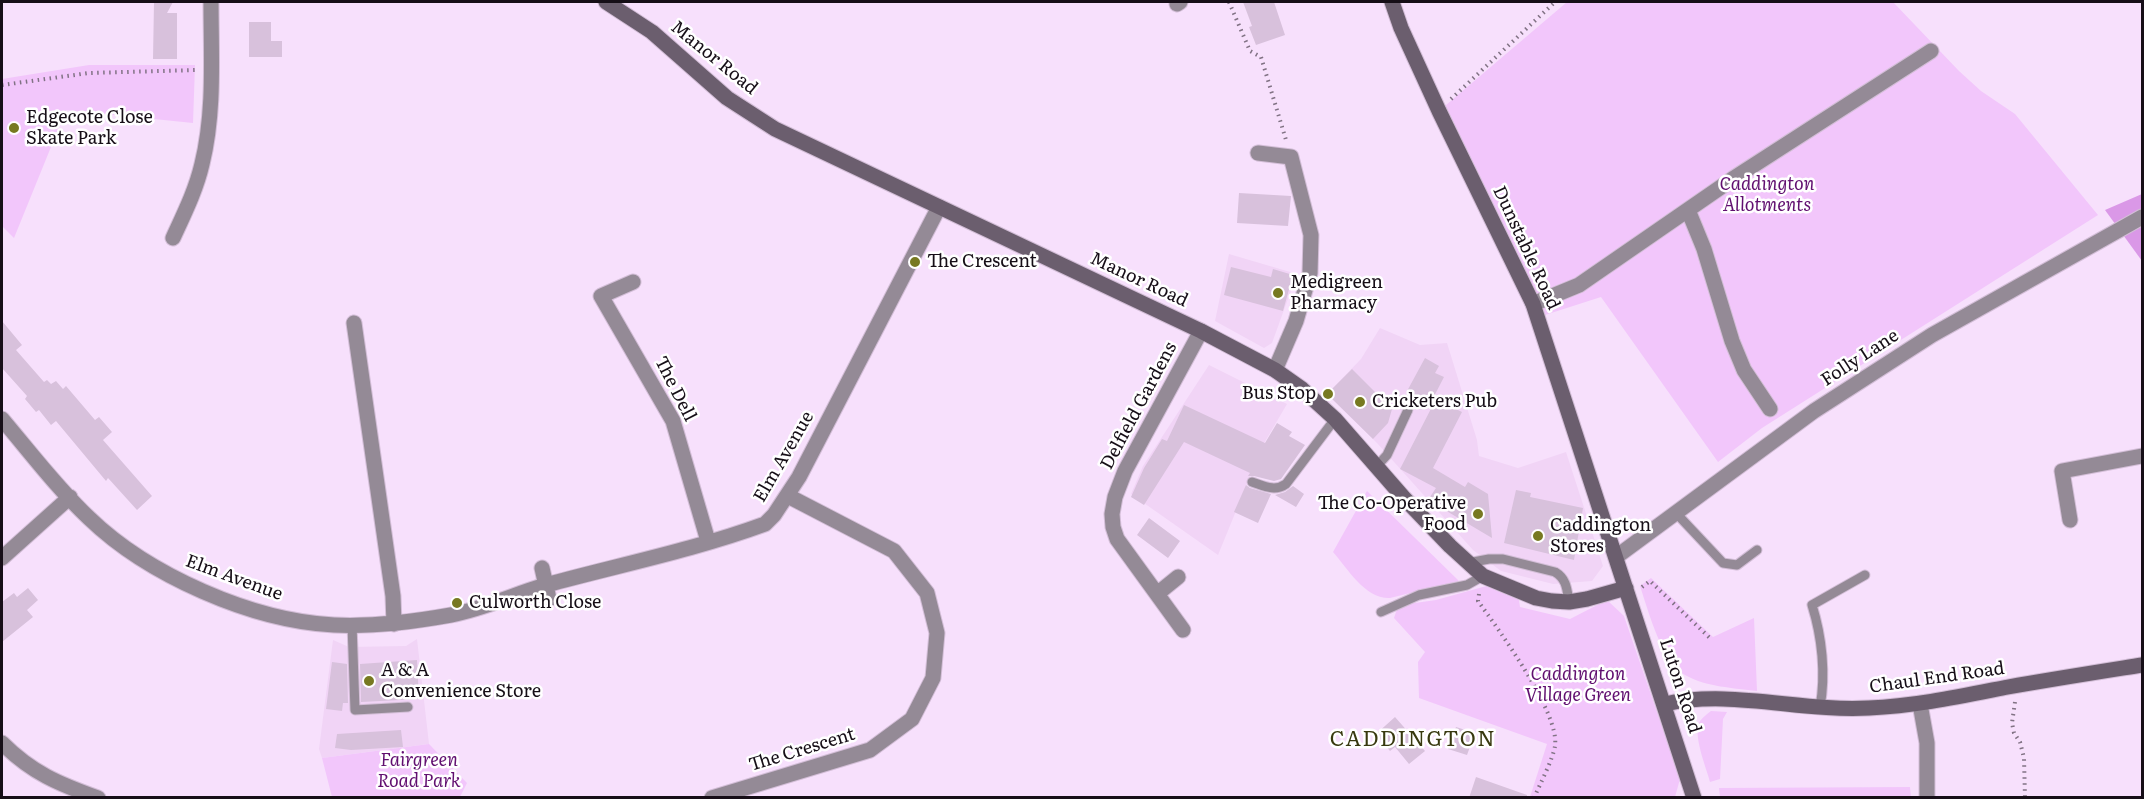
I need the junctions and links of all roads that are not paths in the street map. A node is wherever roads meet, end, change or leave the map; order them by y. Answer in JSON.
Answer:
{"nodes":[{"id":1,"x":211,"y":2,"type":"edge"},
{"id":2,"x":606,"y":2,"type":"edge"},
{"id":3,"x":1392,"y":2,"type":"edge"},
{"id":4,"x":1931,"y":51,"type":"dead end"},
{"id":5,"x":1258,"y":153,"type":"dead end"},
{"id":6,"x":939,"y":207,"type":"junction"},
{"id":7,"x":1688,"y":210,"type":"junction"},
{"id":8,"x":2142,"y":217,"type":"edge"},
{"id":9,"x":173,"y":238,"type":"dead end"},
{"id":10,"x":633,"y":282,"type":"dead end"},
{"id":11,"x":1533,"y":304,"type":"junction"},
{"id":12,"x":354,"y":323,"type":"dead end"},
{"id":13,"x":1201,"y":331,"type":"junction"},
{"id":14,"x":1275,"y":370,"type":"junction"},
{"id":15,"x":1770,"y":409,"type":"dead end"},
{"id":16,"x":1408,"y":410,"type":"dead end"},
{"id":17,"x":2,"y":419,"type":"edge"},
{"id":18,"x":1335,"y":419,"type":"junction"},
{"id":19,"x":2142,"y":456,"type":"edge"},
{"id":20,"x":1376,"y":467,"type":"junction"},
{"id":21,"x":1252,"y":482,"type":"dead end"},
{"id":22,"x":788,"y":496,"type":"junction"},
{"id":23,"x":70,"y":497,"type":"junction"},
{"id":24,"x":1676,"y":513,"type":"junction"},
{"id":25,"x":2070,"y":520,"type":"dead end"},
{"id":26,"x":708,"y":541,"type":"junction"},
{"id":27,"x":1757,"y":549,"type":"dead end"},
{"id":28,"x":1616,"y":557,"type":"junction"},
{"id":29,"x":2,"y":558,"type":"edge"},
{"id":30,"x":1468,"y":563,"type":"junction"},
{"id":31,"x":542,"y":568,"type":"dead end"},
{"id":32,"x":1865,"y":574,"type":"dead end"},
{"id":33,"x":1483,"y":576,"type":"junction"},
{"id":34,"x":1178,"y":577,"type":"dead end"},
{"id":35,"x":548,"y":592,"type":"junction"},
{"id":36,"x":1627,"y":592,"type":"junction"},
{"id":37,"x":1157,"y":594,"type":"junction"},
{"id":38,"x":1569,"y":602,"type":"junction"},
{"id":39,"x":1381,"y":612,"type":"dead end"},
{"id":40,"x":352,"y":624,"type":"junction"},
{"id":41,"x":394,"y":624,"type":"junction"},
{"id":42,"x":1183,"y":630,"type":"dead end"},
{"id":43,"x":2142,"y":665,"type":"edge"},
{"id":44,"x":1665,"y":704,"type":"junction"},
{"id":45,"x":1920,"y":704,"type":"junction"},
{"id":46,"x":408,"y":706,"type":"dead end"},
{"id":47,"x":1820,"y":707,"type":"junction"},
{"id":48,"x":2,"y":743,"type":"edge"},
{"id":49,"x":98,"y":798,"type":"edge"},
{"id":50,"x":712,"y":798,"type":"edge"},
{"id":51,"x":1694,"y":798,"type":"edge"},
{"id":52,"x":1927,"y":798,"type":"edge"}],
"edges":[{"from":1,"to":9,"type":"street"},
{"from":2,"to":6,"type":"street","name":"Manor Road"},
{"from":3,"to":11,"type":"street","name":"Dunstable Road"},
{"from":4,"to":7,"type":"street"},
{"from":5,"to":14,"type":"street"},
{"from":6,"to":13,"type":"street","name":"Manor Road"},
{"from":6,"to":22,"type":"street","name":"Elm Avenue"},
{"from":7,"to":11,"type":"street"},
{"from":7,"to":15,"type":"street"},
{"from":8,"to":24,"type":"street","name":"Folly Lane"},
{"from":10,"to":26,"type":"street","name":"The Dell"},
{"from":11,"to":28,"type":"street","name":"Dunstable Road"},
{"from":12,"to":41,"type":"street"},
{"from":13,"to":14,"type":"street","name":"Manor Road"},
{"from":13,"to":37,"type":"street","name":"Delfield Gardens"},
{"from":14,"to":18,"type":"street","name":"Manor Road"},
{"from":16,"to":20,"type":"lane"},
{"from":17,"to":23,"type":"street","name":"Elm Avenue"},
{"from":18,"to":20,"type":"street","name":"Manor Road"},
{"from":18,"to":21,"type":"lane"},
{"from":19,"to":25,"type":"street"},
{"from":20,"to":30,"type":"street","name":"Manor Road"},
{"from":22,"to":26,"type":"street","name":"Elm Avenue"},
{"from":22,"to":50,"type":"street","name":"The Crescent"},
{"from":23,"to":29,"type":"street"},
{"from":23,"to":40,"type":"street","name":"Elm Avenue"},
{"from":24,"to":27,"type":"lane"},
{"from":24,"to":28,"type":"street","name":"Folly Lane"},
{"from":26,"to":35,"type":"street","name":"Elm Avenue"},
{"from":28,"to":36,"type":"street","name":"Dunstable Road"},
{"from":30,"to":33,"type":"street","name":"Manor Road"},
{"from":30,"to":38,"type":"lane"},
{"from":31,"to":35,"type":"street"},
{"from":32,"to":47,"type":"lane"},
{"from":33,"to":38,"type":"street","name":"Manor Road"},
{"from":33,"to":39,"type":"lane"},
{"from":34,"to":37,"type":"street"},
{"from":35,"to":41,"type":"street","name":"Elm Avenue"},
{"from":36,"to":38,"type":"street","name":"Manor Road"},
{"from":36,"to":44,"type":"street","name":"Luton Road"},
{"from":37,"to":42,"type":"street","name":"Delfield Gardens"},
{"from":40,"to":41,"type":"street","name":"Elm Avenue"},
{"from":40,"to":46,"type":"lane"},
{"from":43,"to":45,"type":"street","name":"Chaul End Road"},
{"from":44,"to":47,"type":"street","name":"Chaul End Road"},
{"from":44,"to":51,"type":"street","name":"Luton Road"},
{"from":45,"to":47,"type":"street","name":"Chaul End Road"},
{"from":45,"to":52,"type":"street"},
{"from":48,"to":49,"type":"street"}]}
